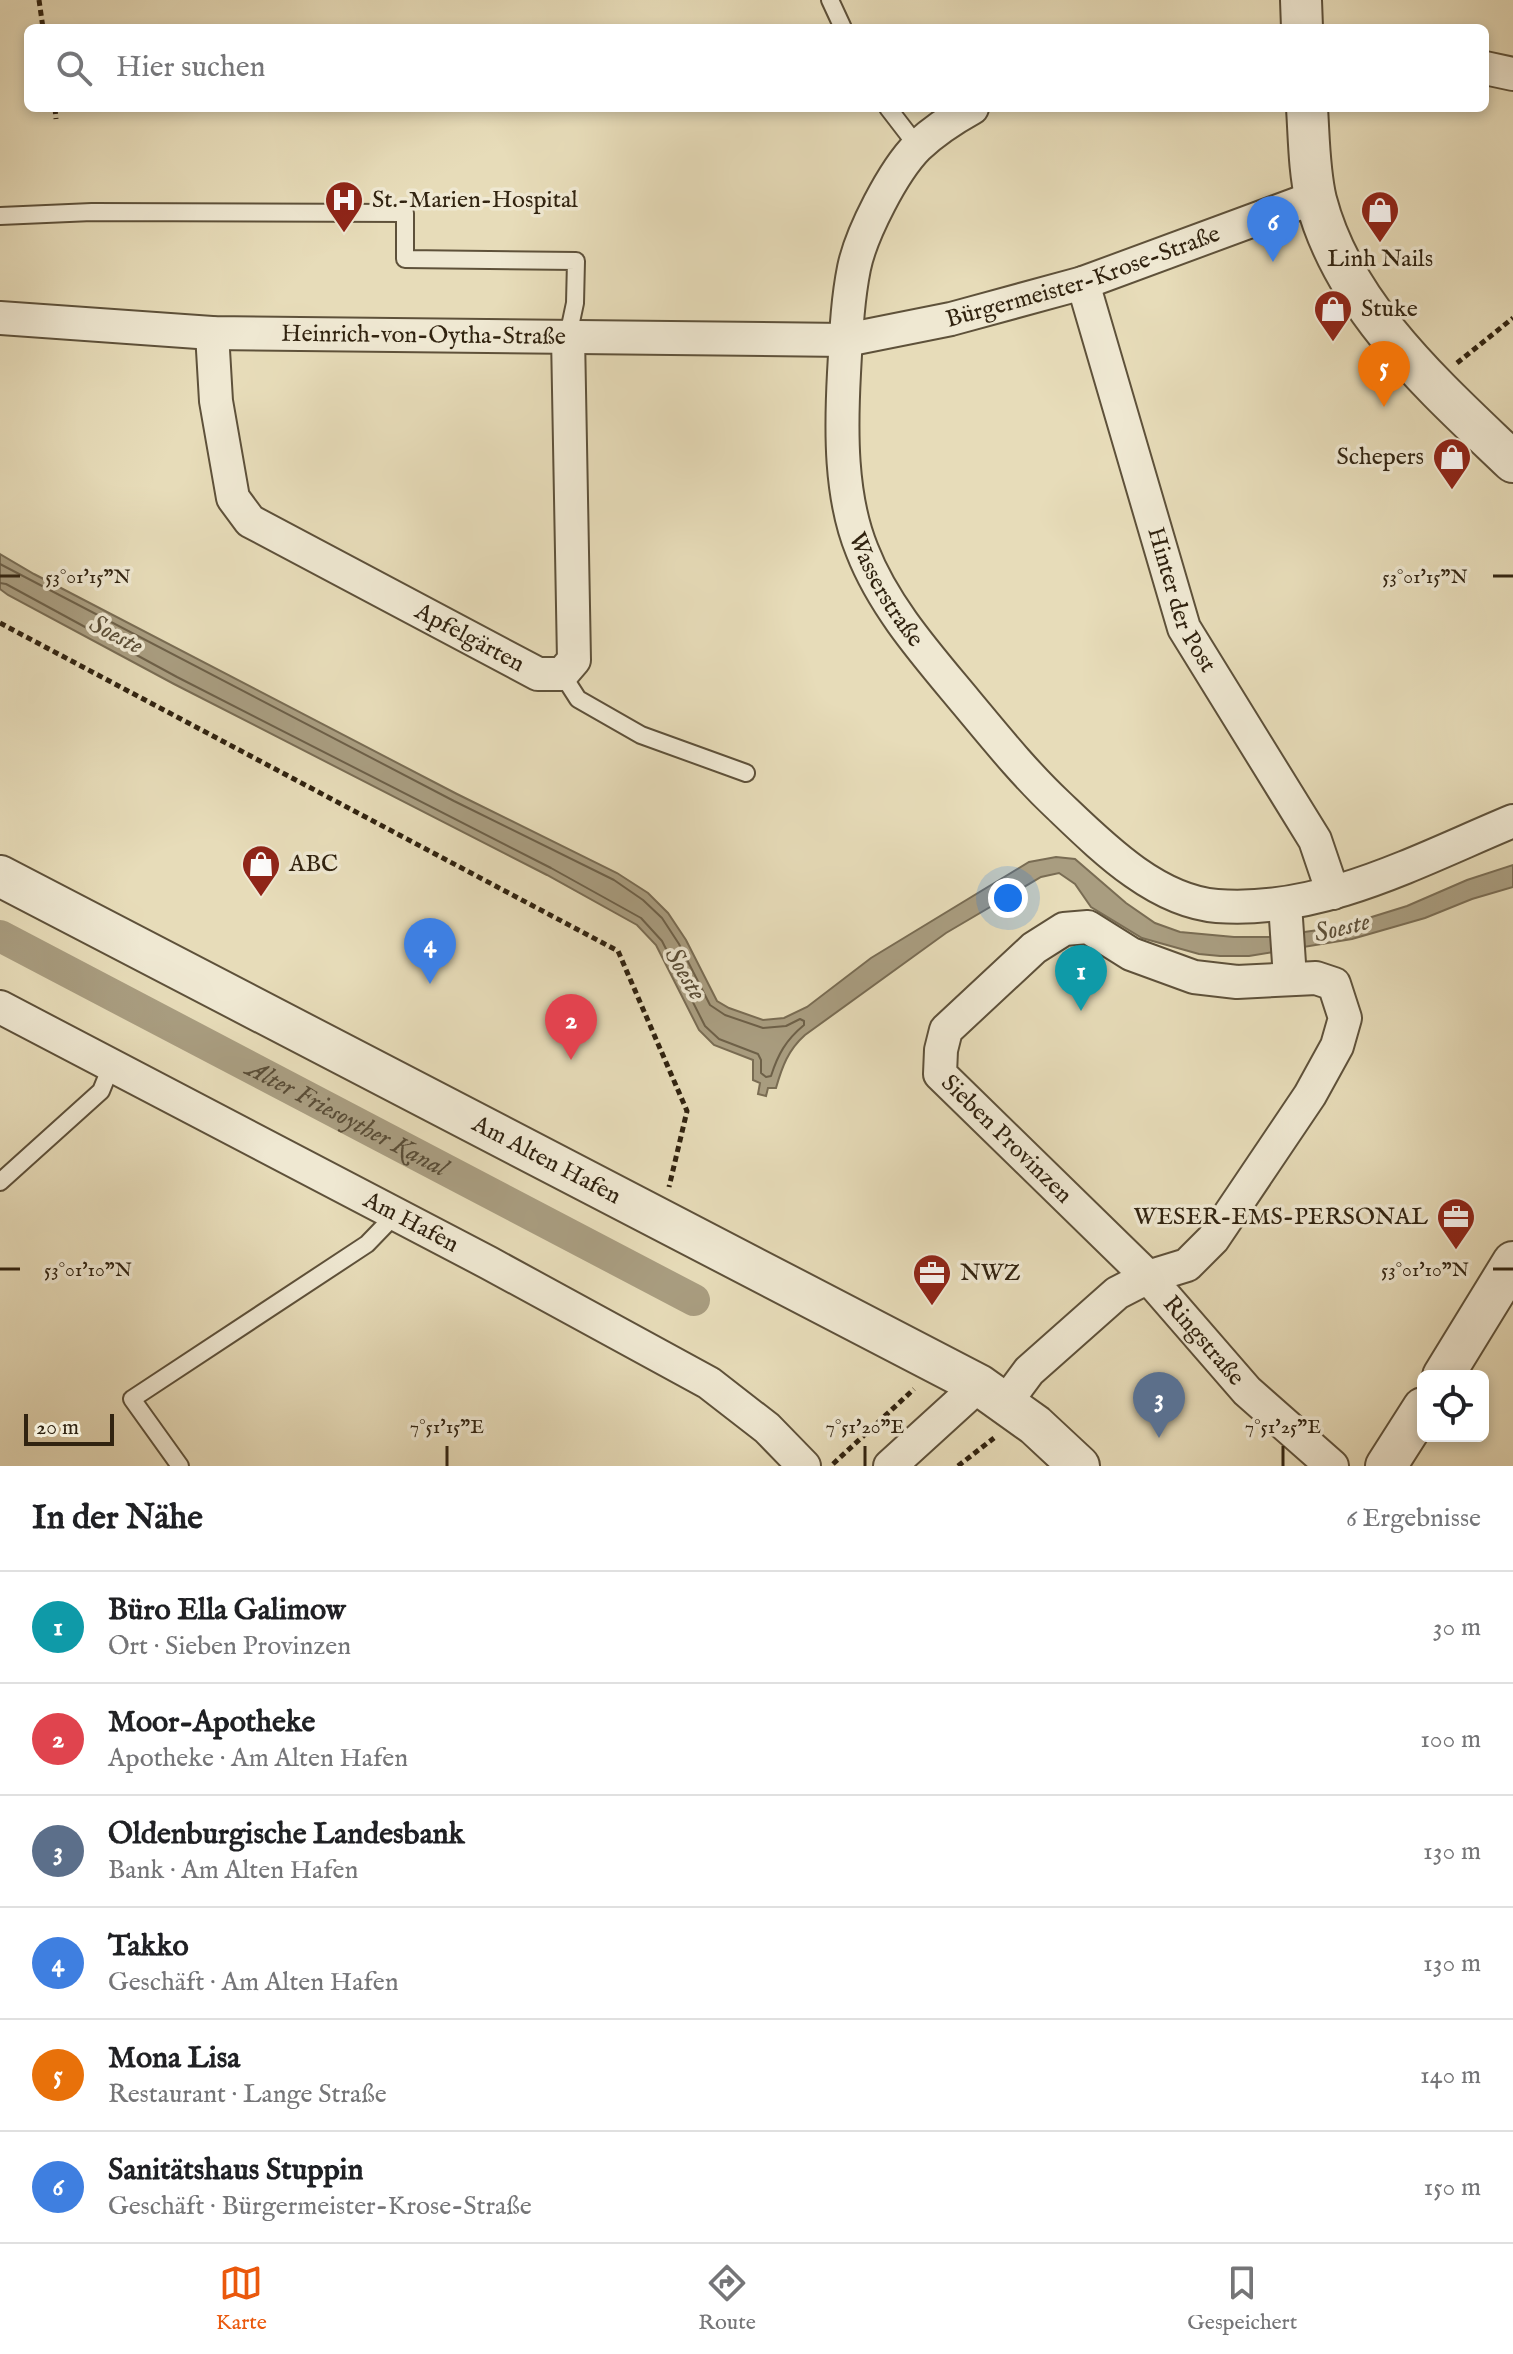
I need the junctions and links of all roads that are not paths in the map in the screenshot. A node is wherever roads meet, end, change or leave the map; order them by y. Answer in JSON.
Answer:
{"nodes":[{"id":1,"x":830,"y":0,"type":"edge"},
{"id":2,"x":1301,"y":0,"type":"edge"},
{"id":3,"x":841,"y":24,"type":"edge"},
{"id":4,"x":1302,"y":24,"type":"edge"},
{"id":5,"x":1489,"y":69,"type":"edge"},
{"id":6,"x":1513,"y":74,"type":"edge"},
{"id":7,"x":891,"y":112,"type":"edge"},
{"id":8,"x":966,"y":112,"type":"edge"},
{"id":9,"x":1307,"y":112,"type":"edge"},
{"id":10,"x":918,"y":147,"type":"junction"},
{"id":11,"x":1316,"y":197,"type":"junction"},
{"id":12,"x":0,"y":216,"type":"edge"},
{"id":13,"x":1083,"y":283,"type":"junction"},
{"id":14,"x":0,"y":318,"type":"edge"},
{"id":15,"x":212,"y":333,"type":"junction"},
{"id":16,"x":568,"y":336,"type":"junction"},
{"id":17,"x":846,"y":340,"type":"junction"},
{"id":18,"x":1513,"y":462,"type":"edge"},
{"id":19,"x":562,"y":674,"type":"junction"},
{"id":20,"x":746,"y":773,"type":"dead end"},
{"id":21,"x":1513,"y":821,"type":"edge"},
{"id":22,"x":0,"y":876,"type":"edge"},
{"id":23,"x":1333,"y":893,"type":"junction"},
{"id":24,"x":1286,"y":911,"type":"junction"},
{"id":25,"x":1289,"y":967,"type":"junction"},
{"id":26,"x":0,"y":1007,"type":"edge"},
{"id":27,"x":112,"y":1064,"type":"junction"},
{"id":28,"x":0,"y":1182,"type":"edge"},
{"id":29,"x":395,"y":1215,"type":"junction"},
{"id":30,"x":1513,"y":1262,"type":"edge"},
{"id":31,"x":1148,"y":1277,"type":"junction"},
{"id":32,"x":1447,"y":1370,"type":"edge"},
{"id":33,"x":992,"y":1393,"type":"junction"},
{"id":34,"x":1417,"y":1417,"type":"edge"},
{"id":35,"x":180,"y":1466,"type":"edge"},
{"id":36,"x":804,"y":1466,"type":"edge"},
{"id":37,"x":890,"y":1466,"type":"edge"},
{"id":38,"x":1079,"y":1466,"type":"edge"},
{"id":39,"x":1332,"y":1466,"type":"edge"},
{"id":40,"x":1386,"y":1466,"type":"edge"}],
"edges":[{"from":1,"to":3,"type":"lane"},
{"from":2,"to":4,"type":"street"},
{"from":5,"to":6,"type":"street"},
{"from":7,"to":10,"type":"lane"},
{"from":8,"to":10,"type":"street","name":"Wasserstraße"},
{"from":9,"to":11,"type":"street"},
{"from":10,"to":17,"type":"street","name":"Wasserstraße"},
{"from":11,"to":13,"type":"street","name":"Bürgermeister-Krose-Straße"},
{"from":11,"to":18,"type":"street"},
{"from":12,"to":16,"type":"lane"},
{"from":13,"to":17,"type":"street","name":"Bürgermeister-Krose-Straße"},
{"from":13,"to":23,"type":"street","name":"Hinter der Post"},
{"from":14,"to":15,"type":"street","name":"Heinrich-von-Oytha-Straße"},
{"from":15,"to":16,"type":"street","name":"Heinrich-von-Oytha-Straße"},
{"from":15,"to":19,"type":"street","name":"Apfelgärten"},
{"from":16,"to":17,"type":"street","name":"Heinrich-von-Oytha-Straße"},
{"from":16,"to":19,"type":"street"},
{"from":17,"to":24,"type":"street","name":"Wasserstraße"},
{"from":19,"to":20,"type":"lane"},
{"from":21,"to":23,"type":"street","name":"Wasserstraße"},
{"from":22,"to":33,"type":"street","name":"Am Alten Hafen"},
{"from":23,"to":24,"type":"street","name":"Wasserstraße"},
{"from":24,"to":25,"type":"street"},
{"from":25,"to":31,"type":"street","name":"Sieben Provinzen"},
{"from":25,"to":31,"type":"street","name":"Sieben Provinzen"},
{"from":26,"to":27,"type":"street","name":"Am Hafen"},
{"from":27,"to":28,"type":"lane"},
{"from":27,"to":29,"type":"street","name":"Am Hafen"},
{"from":29,"to":35,"type":"lane"},
{"from":29,"to":36,"type":"street","name":"Am Hafen"},
{"from":30,"to":32,"type":"street"},
{"from":31,"to":33,"type":"street","name":"Sieben Provinzen"},
{"from":31,"to":39,"type":"street","name":"Ringstraße"},
{"from":33,"to":37,"type":"street","name":"Sieben Provinzen"},
{"from":33,"to":38,"type":"street","name":"Am Alten Hafen"},
{"from":34,"to":40,"type":"street"}]}
